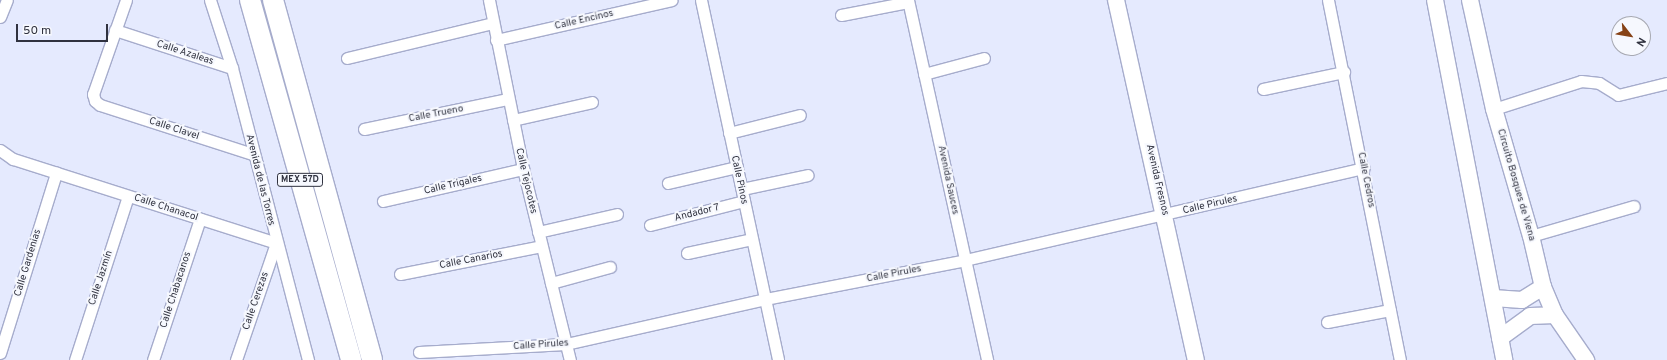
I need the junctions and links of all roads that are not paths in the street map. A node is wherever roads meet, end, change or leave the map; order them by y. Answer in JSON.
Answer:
{"nodes":[{"id":1,"x":7,"y":0,"type":"edge"},
{"id":2,"x":126,"y":0,"type":"edge"},
{"id":3,"x":210,"y":0,"type":"edge"},
{"id":4,"x":250,"y":0,"type":"edge"},
{"id":5,"x":273,"y":0,"type":"edge"},
{"id":6,"x":489,"y":0,"type":"edge"},
{"id":7,"x":672,"y":0,"type":"edge"},
{"id":8,"x":701,"y":0,"type":"edge"},
{"id":9,"x":1116,"y":0,"type":"edge"},
{"id":10,"x":1328,"y":0,"type":"edge"},
{"id":11,"x":1435,"y":0,"type":"edge"},
{"id":12,"x":1470,"y":0,"type":"edge"},
{"id":13,"x":908,"y":1,"type":"edge"},
{"id":14,"x":841,"y":15,"type":"dead end"},
{"id":15,"x":0,"y":17,"type":"edge"},
{"id":16,"x":493,"y":23,"type":"junction"},
{"id":17,"x":115,"y":30,"type":"junction"},
{"id":18,"x":496,"y":40,"type":"junction"},
{"id":19,"x":347,"y":58,"type":"dead end"},
{"id":20,"x":984,"y":58,"type":"dead end"},
{"id":21,"x":232,"y":68,"type":"junction"},
{"id":22,"x":1344,"y":72,"type":"junction"},
{"id":23,"x":924,"y":74,"type":"junction"},
{"id":24,"x":1667,"y":83,"type":"edge"},
{"id":25,"x":1263,"y":89,"type":"dead end"},
{"id":26,"x":508,"y":100,"type":"junction"},
{"id":27,"x":592,"y":102,"type":"dead end"},
{"id":28,"x":1494,"y":108,"type":"junction"},
{"id":29,"x":800,"y":114,"type":"dead end"},
{"id":30,"x":513,"y":120,"type":"junction"},
{"id":31,"x":364,"y":129,"type":"dead end"},
{"id":32,"x":729,"y":133,"type":"junction"},
{"id":33,"x":0,"y":150,"type":"edge"},
{"id":34,"x":253,"y":154,"type":"junction"},
{"id":35,"x":737,"y":167,"type":"junction"},
{"id":36,"x":1364,"y":168,"type":"junction"},
{"id":37,"x":523,"y":169,"type":"junction"},
{"id":38,"x":56,"y":173,"type":"junction"},
{"id":39,"x":808,"y":175,"type":"dead end"},
{"id":40,"x":668,"y":183,"type":"dead end"},
{"id":41,"x":742,"y":189,"type":"junction"},
{"id":42,"x":128,"y":196,"type":"junction"},
{"id":43,"x":383,"y":201,"type":"dead end"},
{"id":44,"x":744,"y":201,"type":"junction"},
{"id":45,"x":1634,"y":206,"type":"dead end"},
{"id":46,"x":616,"y":214,"type":"dead end"},
{"id":47,"x":1166,"y":216,"type":"junction"},
{"id":48,"x":200,"y":219,"type":"junction"},
{"id":49,"x":650,"y":225,"type":"dead end"},
{"id":50,"x":538,"y":232,"type":"junction"},
{"id":51,"x":1531,"y":236,"type":"junction"},
{"id":52,"x":752,"y":239,"type":"junction"},
{"id":53,"x":276,"y":243,"type":"junction"},
{"id":54,"x":541,"y":246,"type":"junction"},
{"id":55,"x":687,"y":253,"type":"dead end"},
{"id":56,"x":965,"y":260,"type":"junction"},
{"id":57,"x":610,"y":267,"type":"dead end"},
{"id":58,"x":400,"y":274,"type":"dead end"},
{"id":59,"x":550,"y":283,"type":"junction"},
{"id":60,"x":1543,"y":287,"type":"junction"},
{"id":61,"x":1493,"y":298,"type":"junction"},
{"id":62,"x":765,"y":299,"type":"junction"},
{"id":63,"x":1390,"y":310,"type":"junction"},
{"id":64,"x":1555,"y":315,"type":"junction"},
{"id":65,"x":1327,"y":322,"type":"dead end"},
{"id":66,"x":1500,"y":338,"type":"junction"},
{"id":67,"x":566,"y":344,"type":"junction"},
{"id":68,"x":419,"y":352,"type":"dead end"},
{"id":69,"x":0,"y":353,"type":"edge"},
{"id":70,"x":75,"y":360,"type":"edge"},
{"id":71,"x":153,"y":360,"type":"edge"},
{"id":72,"x":236,"y":360,"type":"edge"},
{"id":73,"x":308,"y":360,"type":"edge"},
{"id":74,"x":351,"y":360,"type":"edge"},
{"id":75,"x":372,"y":360,"type":"edge"},
{"id":76,"x":570,"y":360,"type":"edge"},
{"id":77,"x":778,"y":360,"type":"edge"},
{"id":78,"x":987,"y":360,"type":"edge"},
{"id":79,"x":1196,"y":360,"type":"edge"},
{"id":80,"x":1400,"y":360,"type":"edge"},
{"id":81,"x":1504,"y":360,"type":"edge"},
{"id":82,"x":1586,"y":360,"type":"edge"}],
"edges":[{"from":1,"to":15,"type":"street"},
{"from":2,"to":17,"type":"street"},
{"from":3,"to":21,"type":"street","name":"Avenida de las Torres"},
{"from":4,"to":74,"type":"highway","number":"MEX 57D"},
{"from":5,"to":75,"type":"highway","number":"MEX 57D"},
{"from":6,"to":16,"type":"street","name":"Calle Tejocotes"},
{"from":7,"to":18,"type":"street","name":"Calle Encinos"},
{"from":8,"to":32,"type":"street","name":"Calle Pinos"},
{"from":9,"to":47,"type":"main road","name":"Avenida Fresnos"},
{"from":10,"to":22,"type":"street","name":"Calle Cedros"},
{"from":11,"to":61,"type":"main road"},
{"from":12,"to":28,"type":"main road","name":"Circuito Bosques de Viena"},
{"from":13,"to":14,"type":"street"},
{"from":13,"to":23,"type":"street","name":"Avenida Sauces"},
{"from":16,"to":18,"type":"street","name":"Calle Tejocotes"},
{"from":16,"to":19,"type":"street"},
{"from":17,"to":21,"type":"street","name":"Calle Azaleas"},
{"from":17,"to":34,"type":"street","name":"Calle Clavel"},
{"from":18,"to":26,"type":"street","name":"Calle Tejocotes"},
{"from":20,"to":23,"type":"street"},
{"from":21,"to":34,"type":"street","name":"Avenida de las Torres"},
{"from":22,"to":25,"type":"street"},
{"from":22,"to":36,"type":"street","name":"Calle Cedros"},
{"from":23,"to":56,"type":"street","name":"Avenida Sauces"},
{"from":24,"to":28,"type":"street"},
{"from":26,"to":30,"type":"street","name":"Calle Tejocotes"},
{"from":26,"to":31,"type":"street","name":"Calle Trueno"},
{"from":27,"to":30,"type":"street"},
{"from":28,"to":51,"type":"main road","name":"Circuito Bosques de Viena"},
{"from":29,"to":32,"type":"street"},
{"from":30,"to":37,"type":"street","name":"Calle Tejocotes"},
{"from":32,"to":35,"type":"street","name":"Calle Pinos"},
{"from":33,"to":38,"type":"street","name":"Calle Chanacol"},
{"from":34,"to":53,"type":"street","name":"Avenida de las Torres"},
{"from":35,"to":40,"type":"street"},
{"from":35,"to":41,"type":"street","name":"Calle Pinos"},
{"from":36,"to":47,"type":"street","name":"Calle Pirules"},
{"from":36,"to":63,"type":"street","name":"Calle Cedros"},
{"from":37,"to":43,"type":"street","name":"Calle Trigales"},
{"from":37,"to":50,"type":"street","name":"Calle Tejocotes"},
{"from":38,"to":42,"type":"street","name":"Calle Chanacol"},
{"from":38,"to":69,"type":"street","name":"Calle Gardenias"},
{"from":39,"to":41,"type":"street"},
{"from":41,"to":44,"type":"street","name":"Calle Pinos"},
{"from":42,"to":48,"type":"street","name":"Calle Chanacol"},
{"from":42,"to":70,"type":"street","name":"Calle Jazmín"},
{"from":44,"to":49,"type":"street","name":"Andador 7"},
{"from":44,"to":52,"type":"street","name":"Calle Pinos"},
{"from":45,"to":51,"type":"street"},
{"from":46,"to":50,"type":"street"},
{"from":47,"to":56,"type":"street","name":"Calle Pirules"},
{"from":47,"to":79,"type":"main road","name":"Avenida Fresnos"},
{"from":48,"to":53,"type":"street","name":"Calle Chanacol"},
{"from":48,"to":71,"type":"street","name":"Calle Chabacanos"},
{"from":50,"to":54,"type":"street","name":"Calle Tejocotes"},
{"from":51,"to":60,"type":"main road","name":"Circuito Bosques de Viena"},
{"from":52,"to":55,"type":"street"},
{"from":52,"to":62,"type":"street","name":"Calle Pinos"},
{"from":53,"to":72,"type":"street","name":"Calle Cerezas"},
{"from":53,"to":73,"type":"street","name":"Avenida de las Torres"},
{"from":54,"to":58,"type":"street","name":"Calle Canarios"},
{"from":54,"to":59,"type":"street","name":"Calle Tejocotes"},
{"from":56,"to":62,"type":"street","name":"Calle Pirules"},
{"from":56,"to":78,"type":"street","name":"Avenida Sauces"},
{"from":57,"to":59,"type":"street"},
{"from":59,"to":67,"type":"street","name":"Calle Tejocotes"},
{"from":60,"to":61,"type":"main road"},
{"from":60,"to":64,"type":"main road","name":"Circuito Bosques de Viena"},
{"from":61,"to":66,"type":"main road"},
{"from":62,"to":67,"type":"street","name":"Calle Pirules"},
{"from":62,"to":77,"type":"street","name":"Calle Pinos"},
{"from":63,"to":65,"type":"street"},
{"from":63,"to":80,"type":"street","name":"Calle Cedros"},
{"from":64,"to":66,"type":"main road"},
{"from":64,"to":82,"type":"main road","name":"Circuito Bosques de Viena"},
{"from":66,"to":81,"type":"main road"},
{"from":67,"to":68,"type":"street","name":"Calle Pirules"},
{"from":67,"to":76,"type":"street","name":"Calle Tejocotes"}]}
